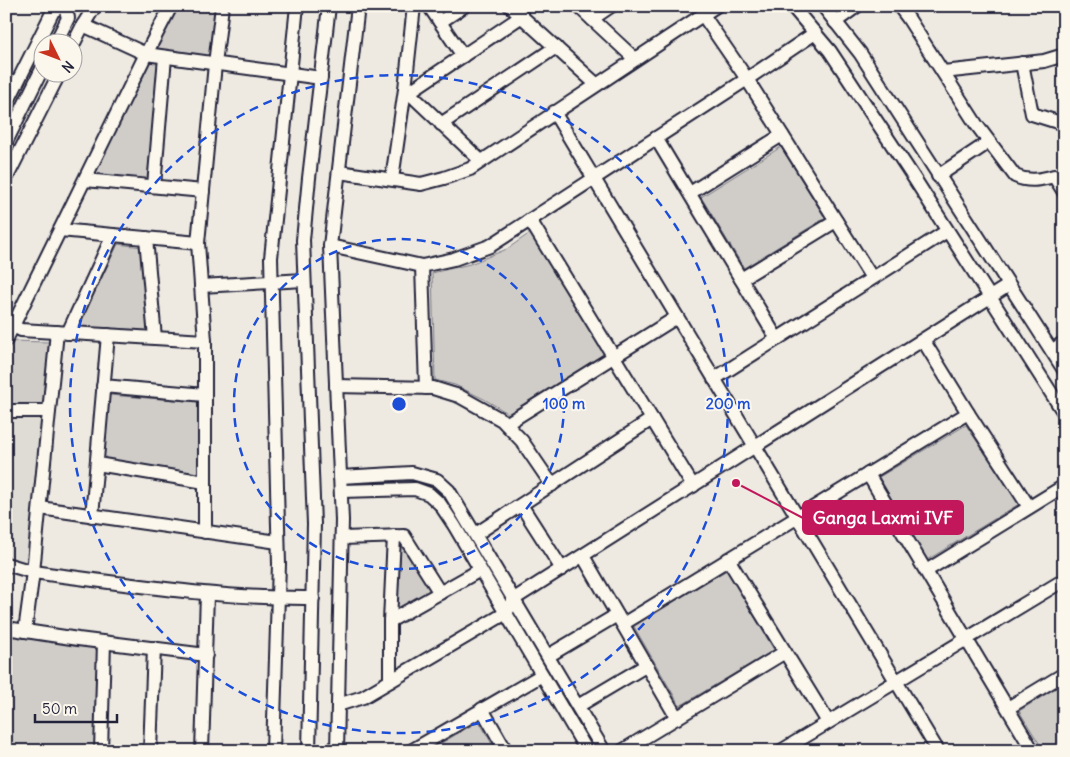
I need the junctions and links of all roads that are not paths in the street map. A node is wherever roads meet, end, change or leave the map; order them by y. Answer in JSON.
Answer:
{"nodes":[{"id":1,"x":63,"y":6,"type":"edge"},
{"id":2,"x":95,"y":6,"type":"edge"},
{"id":3,"x":172,"y":6,"type":"edge"},
{"id":4,"x":222,"y":6,"type":"edge"},
{"id":5,"x":297,"y":6,"type":"edge"},
{"id":6,"x":329,"y":6,"type":"edge"},
{"id":7,"x":358,"y":6,"type":"edge"},
{"id":8,"x":414,"y":6,"type":"edge"},
{"id":9,"x":429,"y":6,"type":"edge"},
{"id":10,"x":464,"y":6,"type":"edge"},
{"id":11,"x":510,"y":6,"type":"edge"},
{"id":12,"x":578,"y":6,"type":"edge"},
{"id":13,"x":611,"y":6,"type":"edge"},
{"id":14,"x":716,"y":6,"type":"edge"},
{"id":15,"x":792,"y":6,"type":"edge"},
{"id":16,"x":823,"y":6,"type":"edge"},
{"id":17,"x":857,"y":6,"type":"edge"},
{"id":18,"x":899,"y":6,"type":"edge"},
{"id":19,"x":703,"y":15,"type":"junction"},
{"id":20,"x":522,"y":16,"type":"junction"},
{"id":21,"x":592,"y":19,"type":"junction"},
{"id":22,"x":440,"y":22,"type":"junction"},
{"id":23,"x":835,"y":22,"type":"junction"},
{"id":24,"x":83,"y":25,"type":"junction"},
{"id":25,"x":61,"y":32,"type":"edge"},
{"id":26,"x":80,"y":32,"type":"edge"},
{"id":27,"x":815,"y":33,"type":"junction"},
{"id":28,"x":556,"y":47,"type":"junction"},
{"id":29,"x":146,"y":54,"type":"junction"},
{"id":30,"x":1064,"y":55,"type":"edge"},
{"id":31,"x":463,"y":56,"type":"junction"},
{"id":32,"x":165,"y":57,"type":"junction"},
{"id":33,"x":635,"y":59,"type":"junction"},
{"id":34,"x":1022,"y":63,"type":"junction"},
{"id":35,"x":215,"y":64,"type":"junction"},
{"id":36,"x":943,"y":72,"type":"junction"},
{"id":37,"x":289,"y":74,"type":"junction"},
{"id":38,"x":320,"y":78,"type":"junction"},
{"id":39,"x":747,"y":80,"type":"junction"},
{"id":40,"x":36,"y":82,"type":"edge"},
{"id":41,"x":55,"y":82,"type":"edge"},
{"id":42,"x":596,"y":84,"type":"junction"},
{"id":43,"x":407,"y":91,"type":"junction"},
{"id":44,"x":6,"y":105,"type":"edge"},
{"id":45,"x":554,"y":112,"type":"junction"},
{"id":46,"x":441,"y":124,"type":"junction"},
{"id":47,"x":1064,"y":124,"type":"edge"},
{"id":48,"x":782,"y":135,"type":"junction"},
{"id":49,"x":656,"y":138,"type":"junction"},
{"id":50,"x":6,"y":142,"type":"edge"},
{"id":51,"x":989,"y":142,"type":"junction"},
{"id":52,"x":481,"y":162,"type":"junction"},
{"id":53,"x":339,"y":172,"type":"junction"},
{"id":54,"x":938,"y":176,"type":"junction"},
{"id":55,"x":392,"y":179,"type":"junction"},
{"id":56,"x":594,"y":179,"type":"junction"},
{"id":57,"x":6,"y":180,"type":"edge"},
{"id":58,"x":85,"y":180,"type":"junction"},
{"id":59,"x":154,"y":186,"type":"junction"},
{"id":60,"x":203,"y":191,"type":"junction"},
{"id":61,"x":1064,"y":192,"type":"edge"},
{"id":62,"x":690,"y":193,"type":"junction"},
{"id":63,"x":530,"y":220,"type":"junction"},
{"id":64,"x":836,"y":221,"type":"junction"},
{"id":65,"x":60,"y":230,"type":"junction"},
{"id":66,"x":947,"y":230,"type":"junction"},
{"id":67,"x":113,"y":235,"type":"junction"},
{"id":68,"x":146,"y":238,"type":"junction"},
{"id":69,"x":198,"y":242,"type":"junction"},
{"id":70,"x":330,"y":246,"type":"junction"},
{"id":71,"x":422,"y":266,"type":"junction"},
{"id":72,"x":872,"y":278,"type":"junction"},
{"id":73,"x":741,"y":279,"type":"junction"},
{"id":74,"x":304,"y":280,"type":"junction"},
{"id":75,"x":271,"y":281,"type":"junction"},
{"id":76,"x":1009,"y":285,"type":"junction"},
{"id":77,"x":201,"y":286,"type":"junction"},
{"id":78,"x":990,"y":297,"type":"junction"},
{"id":79,"x":677,"y":317,"type":"junction"},
{"id":80,"x":10,"y":325,"type":"edge"},
{"id":81,"x":62,"y":332,"type":"junction"},
{"id":82,"x":108,"y":335,"type":"junction"},
{"id":83,"x":155,"y":338,"type":"junction"},
{"id":84,"x":777,"y":338,"type":"junction"},
{"id":85,"x":6,"y":340,"type":"edge"},
{"id":86,"x":923,"y":340,"type":"junction"},
{"id":87,"x":205,"y":341,"type":"junction"},
{"id":88,"x":1064,"y":342,"type":"edge"},
{"id":89,"x":1052,"y":351,"type":"junction"},
{"id":90,"x":614,"y":356,"type":"junction"},
{"id":91,"x":1064,"y":370,"type":"edge"},
{"id":92,"x":714,"y":378,"type":"junction"},
{"id":93,"x":104,"y":386,"type":"junction"},
{"id":94,"x":336,"y":386,"type":"junction"},
{"id":95,"x":426,"y":388,"type":"junction"},
{"id":96,"x":205,"y":395,"type":"junction"},
{"id":97,"x":6,"y":411,"type":"edge"},
{"id":98,"x":49,"y":411,"type":"junction"},
{"id":99,"x":968,"y":413,"type":"junction"},
{"id":100,"x":1064,"y":413,"type":"edge"},
{"id":101,"x":652,"y":420,"type":"junction"},
{"id":102,"x":506,"y":424,"type":"junction"},
{"id":103,"x":755,"y":446,"type":"junction"},
{"id":104,"x":96,"y":464,"type":"junction"},
{"id":105,"x":868,"y":474,"type":"junction"},
{"id":106,"x":340,"y":477,"type":"junction"},
{"id":107,"x":205,"y":482,"type":"junction"},
{"id":108,"x":552,"y":485,"type":"junction"},
{"id":109,"x":693,"y":486,"type":"junction"},
{"id":110,"x":1064,"y":486,"type":"edge"},
{"id":111,"x":341,"y":491,"type":"junction"},
{"id":112,"x":521,"y":505,"type":"junction"},
{"id":113,"x":1029,"y":507,"type":"junction"},
{"id":114,"x":40,"y":508,"type":"junction"},
{"id":115,"x":92,"y":516,"type":"junction"},
{"id":116,"x":798,"y":517,"type":"junction"},
{"id":117,"x":205,"y":532,"type":"junction"},
{"id":118,"x":476,"y":534,"type":"junction"},
{"id":119,"x":394,"y":536,"type":"junction"},
{"id":120,"x":342,"y":538,"type":"junction"},
{"id":121,"x":278,"y":542,"type":"junction"},
{"id":122,"x":583,"y":556,"type":"junction"},
{"id":123,"x":728,"y":560,"type":"junction"},
{"id":124,"x":6,"y":564,"type":"edge"},
{"id":125,"x":562,"y":569,"type":"junction"},
{"id":126,"x":480,"y":570,"type":"junction"},
{"id":127,"x":926,"y":571,"type":"junction"},
{"id":128,"x":33,"y":572,"type":"junction"},
{"id":129,"x":1064,"y":580,"type":"edge"},
{"id":130,"x":440,"y":593,"type":"junction"},
{"id":131,"x":207,"y":594,"type":"junction"},
{"id":132,"x":278,"y":598,"type":"junction"},
{"id":133,"x":312,"y":598,"type":"junction"},
{"id":134,"x":514,"y":599,"type":"junction"},
{"id":135,"x":506,"y":613,"type":"junction"},
{"id":136,"x":620,"y":620,"type":"junction"},
{"id":137,"x":390,"y":621,"type":"junction"},
{"id":138,"x":6,"y":628,"type":"edge"},
{"id":139,"x":25,"y":631,"type":"junction"},
{"id":140,"x":966,"y":639,"type":"junction"},
{"id":141,"x":104,"y":642,"type":"junction"},
{"id":142,"x":154,"y":648,"type":"junction"},
{"id":143,"x":785,"y":652,"type":"junction"},
{"id":144,"x":206,"y":655,"type":"junction"},
{"id":145,"x":548,"y":656,"type":"junction"},
{"id":146,"x":647,"y":665,"type":"junction"},
{"id":147,"x":542,"y":674,"type":"junction"},
{"id":148,"x":1064,"y":674,"type":"edge"},
{"id":149,"x":390,"y":681,"type":"junction"},
{"id":150,"x":897,"y":681,"type":"junction"},
{"id":151,"x":338,"y":705,"type":"junction"},
{"id":152,"x":578,"y":706,"type":"junction"},
{"id":153,"x":1008,"y":708,"type":"junction"},
{"id":154,"x":482,"y":709,"type":"junction"},
{"id":155,"x":677,"y":718,"type":"junction"},
{"id":156,"x":828,"y":722,"type":"junction"},
{"id":157,"x":414,"y":750,"type":"edge"},
{"id":158,"x":101,"y":751,"type":"edge"},
{"id":159,"x":150,"y":751,"type":"edge"},
{"id":160,"x":202,"y":751,"type":"edge"},
{"id":161,"x":273,"y":751,"type":"edge"},
{"id":162,"x":309,"y":751,"type":"edge"},
{"id":163,"x":337,"y":751,"type":"edge"},
{"id":164,"x":506,"y":751,"type":"edge"},
{"id":165,"x":587,"y":751,"type":"edge"},
{"id":166,"x":604,"y":751,"type":"edge"},
{"id":167,"x":622,"y":751,"type":"edge"},
{"id":168,"x":781,"y":751,"type":"edge"},
{"id":169,"x":938,"y":751,"type":"edge"},
{"id":170,"x":1033,"y":751,"type":"edge"}],
"edges":[{"from":1,"to":25,"type":"street"},
{"from":1,"to":44,"type":"street"},
{"from":2,"to":24,"type":"street"},
{"from":3,"to":29,"type":"street"},
{"from":4,"to":35,"type":"street"},
{"from":5,"to":37,"type":"street"},
{"from":6,"to":38,"type":"street"},
{"from":7,"to":53,"type":"street"},
{"from":8,"to":43,"type":"street"},
{"from":9,"to":22,"type":"street"},
{"from":10,"to":22,"type":"street"},
{"from":11,"to":20,"type":"street"},
{"from":12,"to":21,"type":"street"},
{"from":13,"to":21,"type":"street"},
{"from":14,"to":19,"type":"street"},
{"from":15,"to":27,"type":"street"},
{"from":16,"to":23,"type":"street"},
{"from":17,"to":23,"type":"street"},
{"from":18,"to":36,"type":"street"},
{"from":19,"to":33,"type":"street"},
{"from":19,"to":39,"type":"street"},
{"from":20,"to":28,"type":"street"},
{"from":20,"to":31,"type":"street"},
{"from":21,"to":33,"type":"street"},
{"from":22,"to":31,"type":"street"},
{"from":23,"to":54,"type":"street"},
{"from":24,"to":26,"type":"street"},
{"from":24,"to":29,"type":"street"},
{"from":27,"to":39,"type":"street"},
{"from":27,"to":66,"type":"street"},
{"from":28,"to":42,"type":"street"},
{"from":28,"to":46,"type":"street"},
{"from":29,"to":32,"type":"street"},
{"from":29,"to":58,"type":"street"},
{"from":30,"to":34,"type":"street"},
{"from":31,"to":43,"type":"street"},
{"from":32,"to":35,"type":"street"},
{"from":32,"to":59,"type":"street"},
{"from":33,"to":42,"type":"street"},
{"from":34,"to":36,"type":"street"},
{"from":34,"to":47,"type":"street"},
{"from":35,"to":37,"type":"street"},
{"from":35,"to":60,"type":"street"},
{"from":36,"to":51,"type":"street"},
{"from":37,"to":38,"type":"street"},
{"from":37,"to":75,"type":"street"},
{"from":38,"to":74,"type":"street"},
{"from":39,"to":48,"type":"street"},
{"from":39,"to":49,"type":"street"},
{"from":40,"to":50,"type":"street"},
{"from":41,"to":57,"type":"street"},
{"from":42,"to":45,"type":"street"},
{"from":43,"to":46,"type":"street"},
{"from":43,"to":55,"type":"street"},
{"from":45,"to":52,"type":"street"},
{"from":45,"to":56,"type":"street"},
{"from":46,"to":52,"type":"street"},
{"from":48,"to":62,"type":"street"},
{"from":48,"to":64,"type":"street"},
{"from":49,"to":56,"type":"street"},
{"from":49,"to":62,"type":"street"},
{"from":51,"to":54,"type":"street"},
{"from":51,"to":61,"type":"street"},
{"from":52,"to":55,"type":"street"},
{"from":53,"to":55,"type":"street"},
{"from":53,"to":70,"type":"street"},
{"from":54,"to":76,"type":"street"},
{"from":56,"to":63,"type":"street"},
{"from":56,"to":79,"type":"street"},
{"from":58,"to":59,"type":"street"},
{"from":58,"to":65,"type":"street"},
{"from":59,"to":60,"type":"street"},
{"from":60,"to":69,"type":"street"},
{"from":62,"to":73,"type":"street"},
{"from":63,"to":71,"type":"street"},
{"from":63,"to":90,"type":"street"},
{"from":64,"to":72,"type":"street"},
{"from":64,"to":73,"type":"street"},
{"from":65,"to":67,"type":"street"},
{"from":65,"to":80,"type":"street"},
{"from":66,"to":72,"type":"street"},
{"from":66,"to":78,"type":"street"},
{"from":67,"to":68,"type":"street"},
{"from":67,"to":81,"type":"street"},
{"from":68,"to":69,"type":"street"},
{"from":68,"to":83,"type":"street"},
{"from":69,"to":77,"type":"street"},
{"from":70,"to":71,"type":"street"},
{"from":70,"to":94,"type":"street"},
{"from":71,"to":95,"type":"street"},
{"from":72,"to":84,"type":"street"},
{"from":73,"to":84,"type":"street"},
{"from":74,"to":75,"type":"street"},
{"from":74,"to":133,"type":"street"},
{"from":75,"to":77,"type":"street"},
{"from":75,"to":121,"type":"street"},
{"from":76,"to":78,"type":"street"},
{"from":76,"to":89,"type":"street"},
{"from":77,"to":87,"type":"street"},
{"from":78,"to":86,"type":"street"},
{"from":78,"to":100,"type":"street"},
{"from":79,"to":90,"type":"street"},
{"from":79,"to":92,"type":"street"},
{"from":80,"to":81,"type":"street"},
{"from":80,"to":85,"type":"street"},
{"from":81,"to":82,"type":"street"},
{"from":81,"to":98,"type":"street"},
{"from":82,"to":83,"type":"street"},
{"from":82,"to":93,"type":"street"},
{"from":83,"to":87,"type":"street"},
{"from":84,"to":92,"type":"street"},
{"from":86,"to":99,"type":"street"},
{"from":86,"to":103,"type":"street"},
{"from":87,"to":96,"type":"street"},
{"from":88,"to":89,"type":"street"},
{"from":89,"to":91,"type":"street"},
{"from":90,"to":101,"type":"street"},
{"from":90,"to":102,"type":"street"},
{"from":92,"to":103,"type":"street"},
{"from":93,"to":96,"type":"street"},
{"from":93,"to":104,"type":"street"},
{"from":94,"to":95,"type":"street"},
{"from":94,"to":106,"type":"street"},
{"from":95,"to":102,"type":"street"},
{"from":96,"to":107,"type":"street"},
{"from":97,"to":98,"type":"street"},
{"from":98,"to":114,"type":"street"},
{"from":99,"to":105,"type":"street"},
{"from":99,"to":113,"type":"street"},
{"from":101,"to":108,"type":"street"},
{"from":101,"to":109,"type":"street"},
{"from":102,"to":108,"type":"street"},
{"from":103,"to":109,"type":"street"},
{"from":103,"to":116,"type":"street"},
{"from":104,"to":107,"type":"street"},
{"from":104,"to":115,"type":"street"},
{"from":105,"to":116,"type":"street"},
{"from":105,"to":127,"type":"street"},
{"from":106,"to":111,"type":"street"},
{"from":106,"to":118,"type":"street"},
{"from":107,"to":117,"type":"street"},
{"from":108,"to":112,"type":"street"},
{"from":109,"to":122,"type":"street"},
{"from":110,"to":113,"type":"street"},
{"from":111,"to":120,"type":"street"},
{"from":111,"to":126,"type":"street"},
{"from":112,"to":118,"type":"street"},
{"from":112,"to":125,"type":"street"},
{"from":113,"to":127,"type":"street"},
{"from":114,"to":115,"type":"street"},
{"from":114,"to":128,"type":"street"},
{"from":115,"to":117,"type":"street"},
{"from":116,"to":123,"type":"street"},
{"from":116,"to":150,"type":"street"},
{"from":117,"to":121,"type":"street"},
{"from":118,"to":134,"type":"street"},
{"from":119,"to":120,"type":"street"},
{"from":119,"to":130,"type":"street"},
{"from":119,"to":137,"type":"street"},
{"from":120,"to":151,"type":"street"},
{"from":121,"to":132,"type":"street"},
{"from":122,"to":125,"type":"street"},
{"from":122,"to":136,"type":"street"},
{"from":123,"to":136,"type":"street"},
{"from":123,"to":143,"type":"street"},
{"from":124,"to":128,"type":"street"},
{"from":125,"to":134,"type":"street"},
{"from":126,"to":130,"type":"street"},
{"from":126,"to":135,"type":"street"},
{"from":127,"to":140,"type":"street"},
{"from":128,"to":131,"type":"street"},
{"from":128,"to":139,"type":"street"},
{"from":129,"to":140,"type":"street"},
{"from":130,"to":137,"type":"street"},
{"from":131,"to":132,"type":"street"},
{"from":131,"to":144,"type":"street"},
{"from":132,"to":133,"type":"street"},
{"from":132,"to":161,"type":"street"},
{"from":133,"to":162,"type":"street"},
{"from":134,"to":135,"type":"street"},
{"from":134,"to":145,"type":"street"},
{"from":135,"to":147,"type":"street"},
{"from":135,"to":149,"type":"street"},
{"from":136,"to":145,"type":"street"},
{"from":136,"to":146,"type":"street"},
{"from":137,"to":149,"type":"street"},
{"from":138,"to":139,"type":"street"},
{"from":139,"to":141,"type":"street"},
{"from":140,"to":150,"type":"street"},
{"from":140,"to":153,"type":"street"},
{"from":141,"to":142,"type":"street"},
{"from":141,"to":158,"type":"street"},
{"from":142,"to":144,"type":"street"},
{"from":142,"to":159,"type":"street"},
{"from":143,"to":155,"type":"street"},
{"from":143,"to":156,"type":"street"},
{"from":144,"to":160,"type":"street"},
{"from":145,"to":152,"type":"street"},
{"from":146,"to":152,"type":"street"},
{"from":146,"to":155,"type":"street"},
{"from":147,"to":154,"type":"street"},
{"from":147,"to":165,"type":"street"},
{"from":148,"to":153,"type":"street"},
{"from":149,"to":151,"type":"street"},
{"from":150,"to":156,"type":"street"},
{"from":150,"to":169,"type":"street"},
{"from":151,"to":163,"type":"street"},
{"from":152,"to":166,"type":"street"},
{"from":153,"to":170,"type":"street"},
{"from":154,"to":157,"type":"street"},
{"from":154,"to":164,"type":"street"},
{"from":155,"to":167,"type":"street"},
{"from":156,"to":168,"type":"street"}]}
